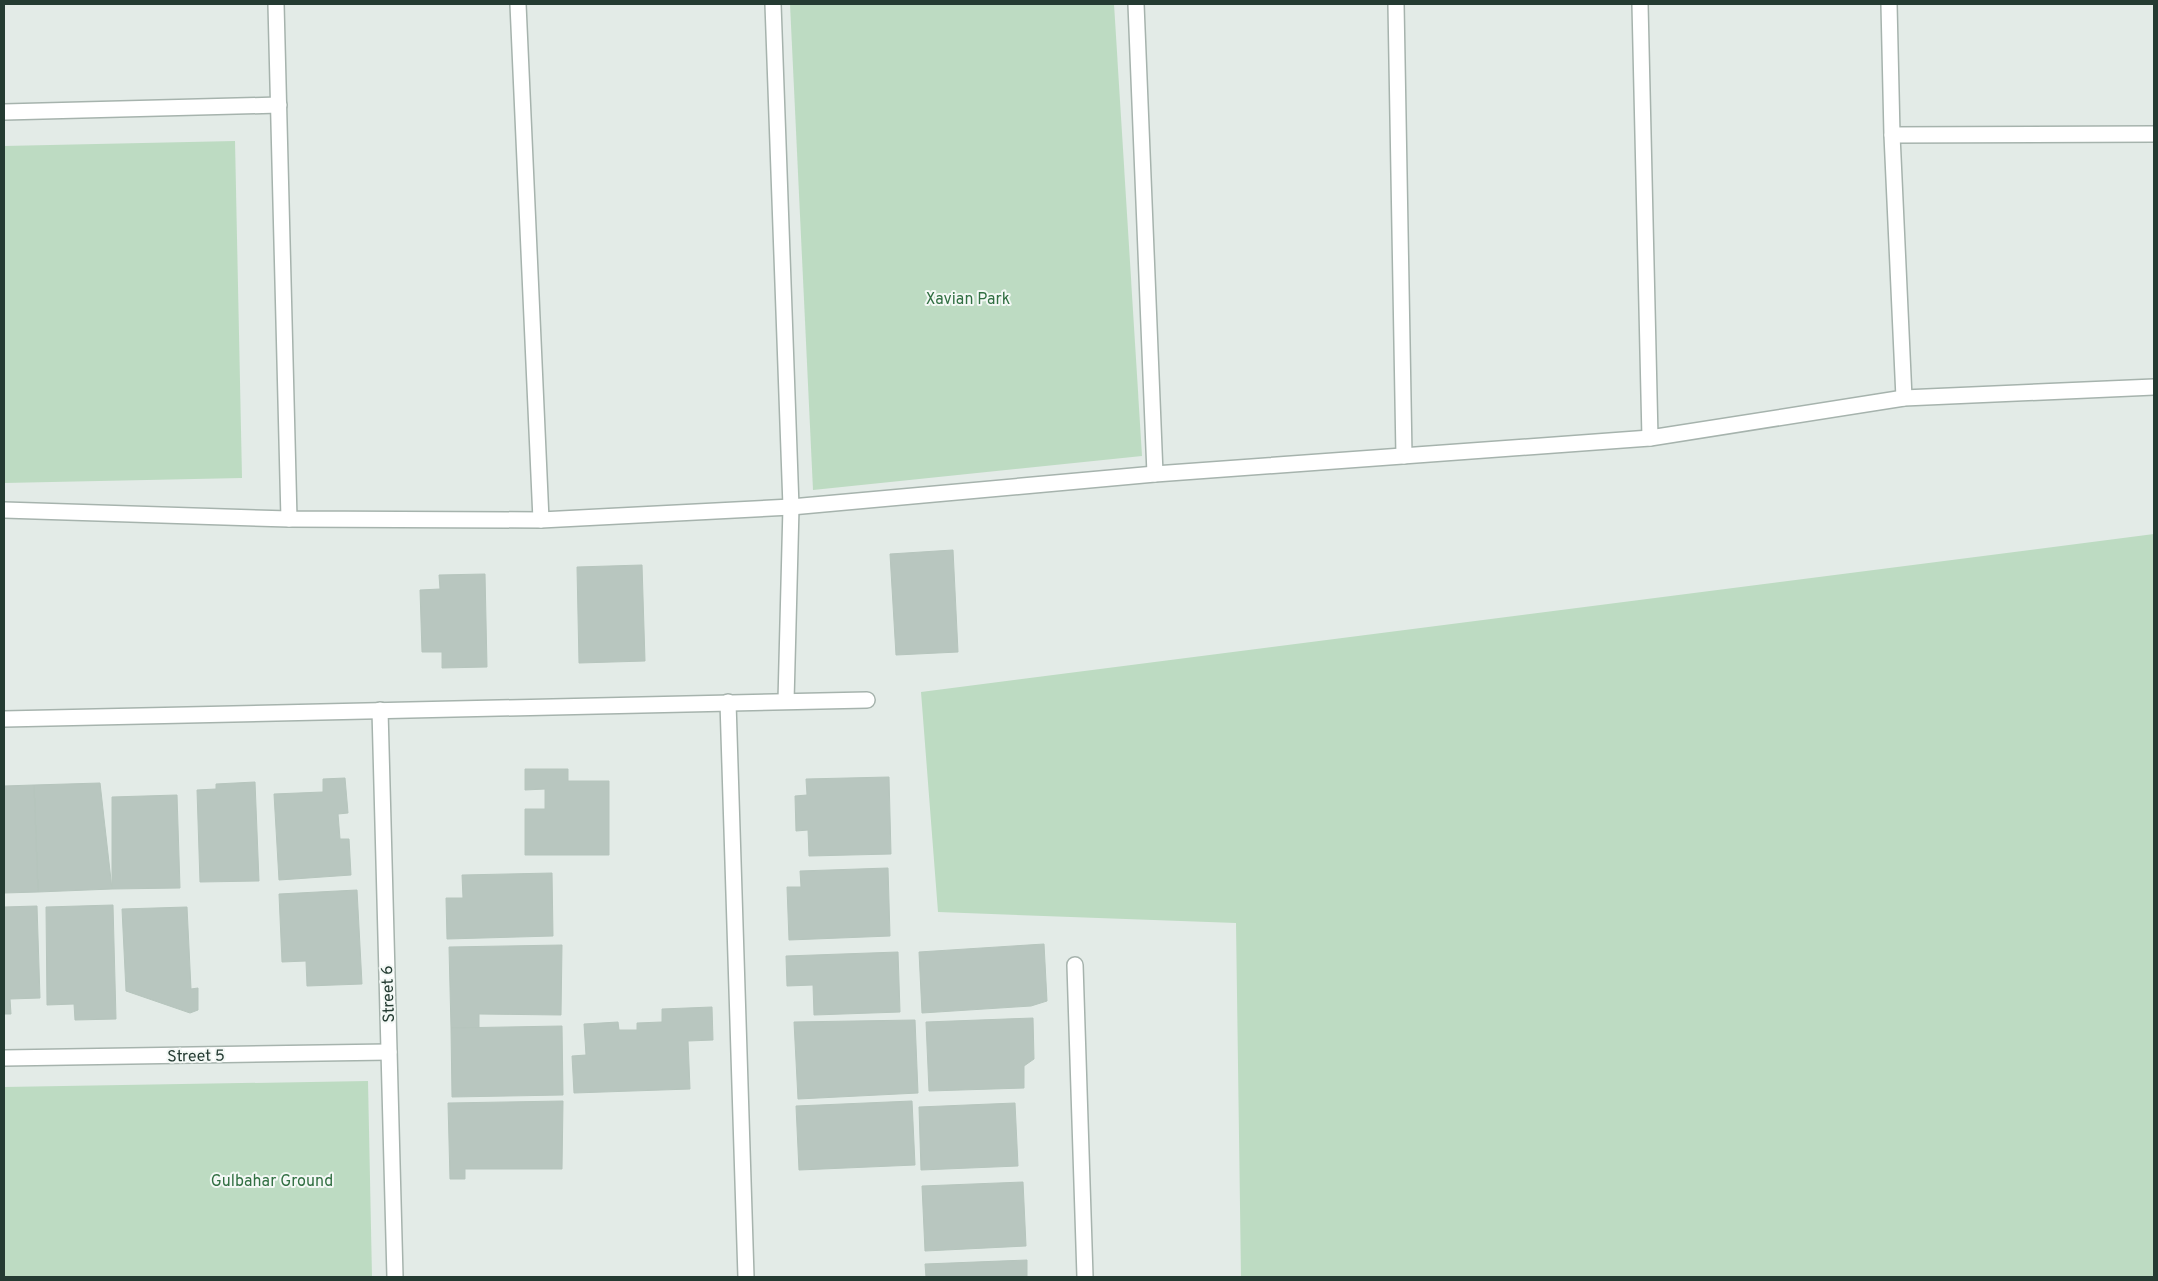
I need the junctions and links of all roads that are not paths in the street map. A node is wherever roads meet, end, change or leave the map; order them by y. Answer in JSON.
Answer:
{"nodes":[{"id":1,"x":276,"y":4,"type":"edge"},
{"id":2,"x":518,"y":4,"type":"edge"},
{"id":3,"x":773,"y":4,"type":"edge"},
{"id":4,"x":1136,"y":4,"type":"edge"},
{"id":5,"x":1396,"y":4,"type":"edge"},
{"id":6,"x":1640,"y":4,"type":"edge"},
{"id":7,"x":1889,"y":4,"type":"edge"},
{"id":8,"x":279,"y":105,"type":"junction"},
{"id":9,"x":4,"y":112,"type":"edge"},
{"id":10,"x":2154,"y":134,"type":"edge"},
{"id":11,"x":1892,"y":135,"type":"junction"},
{"id":12,"x":2154,"y":387,"type":"edge"},
{"id":13,"x":1904,"y":398,"type":"junction"},
{"id":14,"x":1650,"y":438,"type":"junction"},
{"id":15,"x":1404,"y":456,"type":"junction"},
{"id":16,"x":1155,"y":474,"type":"junction"},
{"id":17,"x":791,"y":506,"type":"junction"},
{"id":18,"x":4,"y":510,"type":"edge"},
{"id":19,"x":289,"y":519,"type":"junction"},
{"id":20,"x":541,"y":520,"type":"junction"},
{"id":21,"x":867,"y":700,"type":"dead end"},
{"id":22,"x":786,"y":701,"type":"junction"},
{"id":23,"x":728,"y":702,"type":"junction"},
{"id":24,"x":380,"y":710,"type":"junction"},
{"id":25,"x":4,"y":719,"type":"edge"},
{"id":26,"x":1075,"y":965,"type":"dead end"},
{"id":27,"x":389,"y":1052,"type":"junction"},
{"id":28,"x":4,"y":1058,"type":"edge"},
{"id":29,"x":395,"y":1277,"type":"edge"},
{"id":30,"x":746,"y":1277,"type":"edge"},
{"id":31,"x":1084,"y":1277,"type":"edge"}],
"edges":[{"from":1,"to":8,"type":"street"},
{"from":2,"to":20,"type":"street"},
{"from":3,"to":17,"type":"street"},
{"from":4,"to":16,"type":"street"},
{"from":5,"to":15,"type":"street"},
{"from":6,"to":14,"type":"street"},
{"from":7,"to":11,"type":"street"},
{"from":8,"to":9,"type":"street"},
{"from":8,"to":19,"type":"street"},
{"from":10,"to":11,"type":"street"},
{"from":11,"to":13,"type":"street"},
{"from":12,"to":13,"type":"street"},
{"from":13,"to":14,"type":"street"},
{"from":14,"to":15,"type":"street"},
{"from":15,"to":16,"type":"street"},
{"from":16,"to":17,"type":"street"},
{"from":17,"to":20,"type":"street"},
{"from":17,"to":22,"type":"street"},
{"from":18,"to":19,"type":"street"},
{"from":19,"to":20,"type":"street"},
{"from":21,"to":22,"type":"street"},
{"from":22,"to":23,"type":"street"},
{"from":23,"to":24,"type":"street"},
{"from":23,"to":30,"type":"street"},
{"from":24,"to":25,"type":"street"},
{"from":24,"to":27,"type":"street","name":"Street 6"},
{"from":26,"to":31,"type":"street"},
{"from":27,"to":28,"type":"street","name":"Street 5"},
{"from":27,"to":29,"type":"street","name":"Street 6"}]}
